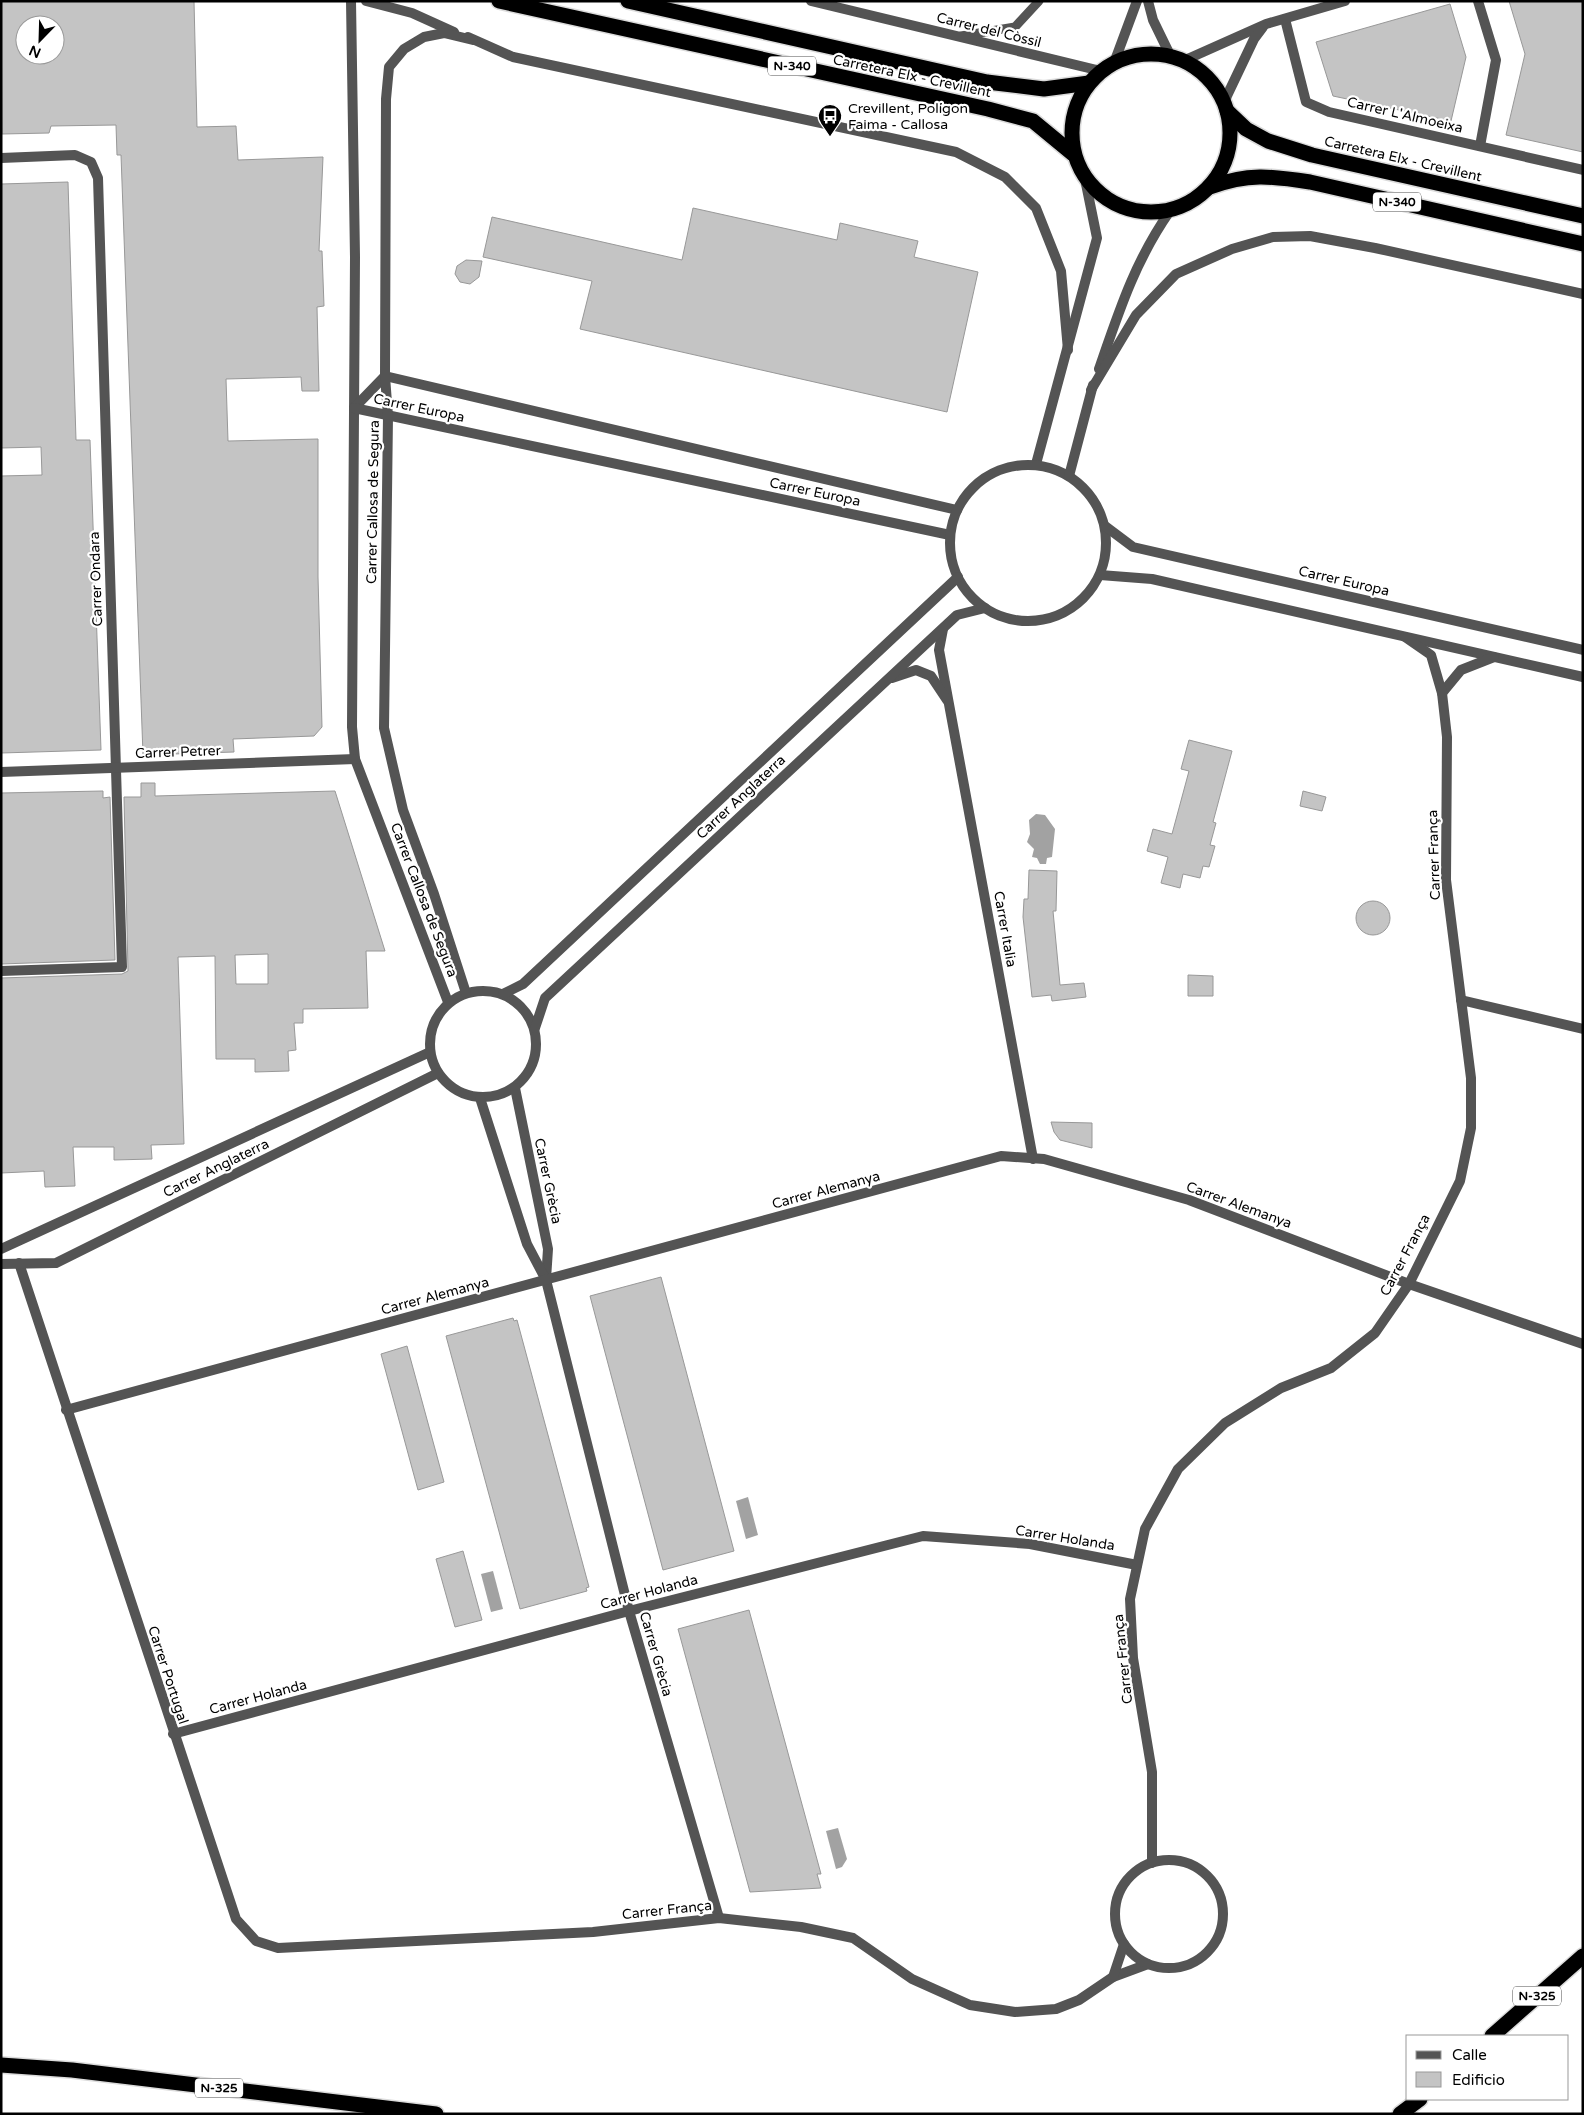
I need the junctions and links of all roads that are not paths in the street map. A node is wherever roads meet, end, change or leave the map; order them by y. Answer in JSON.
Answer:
{"nodes":[{"id":1,"x":351,"y":1,"type":"edge"},
{"id":2,"x":366,"y":1,"type":"edge"},
{"id":3,"x":499,"y":1,"type":"edge"},
{"id":4,"x":628,"y":1,"type":"edge"},
{"id":5,"x":811,"y":1,"type":"edge"},
{"id":6,"x":1039,"y":1,"type":"edge"},
{"id":7,"x":1148,"y":1,"type":"edge"},
{"id":8,"x":1345,"y":1,"type":"edge"},
{"id":9,"x":1478,"y":1,"type":"edge"},
{"id":10,"x":1133,"y":4,"type":"edge"},
{"id":11,"x":1285,"y":19,"type":"junction"},
{"id":12,"x":1266,"y":24,"type":"junction"},
{"id":13,"x":958,"y":36,"type":"junction"},
{"id":14,"x":473,"y":40,"type":"junction"},
{"id":15,"x":1177,"y":59,"type":"junction"},
{"id":16,"x":1107,"y":67,"type":"junction"},
{"id":17,"x":1089,"y":83,"type":"junction"},
{"id":18,"x":1225,"y":107,"type":"junction"},
{"id":19,"x":1480,"y":146,"type":"junction"},
{"id":20,"x":1073,"y":154,"type":"junction"},
{"id":21,"x":1,"y":158,"type":"edge"},
{"id":22,"x":1583,"y":170,"type":"edge"},
{"id":23,"x":1085,"y":179,"type":"junction"},
{"id":24,"x":1210,"y":187,"type":"junction"},
{"id":25,"x":1170,"y":211,"type":"junction"},
{"id":26,"x":1583,"y":216,"type":"edge"},
{"id":27,"x":1583,"y":244,"type":"edge"},
{"id":28,"x":1583,"y":294,"type":"edge"},
{"id":29,"x":1068,"y":350,"type":"junction"},
{"id":30,"x":385,"y":376,"type":"junction"},
{"id":31,"x":1091,"y":390,"type":"junction"},
{"id":32,"x":354,"y":408,"type":"junction"},
{"id":33,"x":388,"y":416,"type":"junction"},
{"id":34,"x":1036,"y":464,"type":"junction"},
{"id":35,"x":1069,"y":476,"type":"junction"},
{"id":36,"x":957,"y":510,"type":"junction"},
{"id":37,"x":1105,"y":526,"type":"junction"},
{"id":38,"x":950,"y":535,"type":"junction"},
{"id":39,"x":1100,"y":576,"type":"junction"},
{"id":40,"x":958,"y":577,"type":"junction"},
{"id":41,"x":985,"y":608,"type":"junction"},
{"id":42,"x":943,"y":629,"type":"junction"},
{"id":43,"x":1405,"y":637,"type":"junction"},
{"id":44,"x":1583,"y":650,"type":"edge"},
{"id":45,"x":1494,"y":657,"type":"junction"},
{"id":46,"x":1583,"y":677,"type":"edge"},
{"id":47,"x":888,"y":679,"type":"junction"},
{"id":48,"x":1442,"y":693,"type":"junction"},
{"id":49,"x":950,"y":705,"type":"junction"},
{"id":50,"x":355,"y":759,"type":"junction"},
{"id":51,"x":115,"y":768,"type":"junction"},
{"id":52,"x":1,"y":772,"type":"edge"},
{"id":53,"x":1,"y":971,"type":"edge"},
{"id":54,"x":466,"y":993,"type":"junction"},
{"id":55,"x":503,"y":994,"type":"junction"},
{"id":56,"x":1461,"y":1000,"type":"junction"},
{"id":57,"x":448,"y":1002,"type":"junction"},
{"id":58,"x":535,"y":1028,"type":"junction"},
{"id":59,"x":1583,"y":1029,"type":"edge"},
{"id":60,"x":430,"y":1052,"type":"junction"},
{"id":61,"x":438,"y":1073,"type":"junction"},
{"id":62,"x":515,"y":1088,"type":"junction"},
{"id":63,"x":480,"y":1098,"type":"junction"},
{"id":64,"x":1033,"y":1159,"type":"junction"},
{"id":65,"x":1,"y":1249,"type":"edge"},
{"id":66,"x":1,"y":1264,"type":"edge"},
{"id":67,"x":19,"y":1264,"type":"junction"},
{"id":68,"x":546,"y":1280,"type":"junction"},
{"id":69,"x":1409,"y":1284,"type":"junction"},
{"id":70,"x":1583,"y":1344,"type":"edge"},
{"id":71,"x":66,"y":1410,"type":"junction"},
{"id":72,"x":1138,"y":1565,"type":"junction"},
{"id":73,"x":629,"y":1612,"type":"junction"},
{"id":74,"x":173,"y":1734,"type":"junction"},
{"id":75,"x":1152,"y":1863,"type":"junction"},
{"id":76,"x":719,"y":1918,"type":"junction"},
{"id":77,"x":256,"y":1941,"type":"joint"},
{"id":78,"x":1124,"y":1944,"type":"junction"},
{"id":79,"x":1583,"y":1956,"type":"edge"},
{"id":80,"x":1148,"y":1964,"type":"junction"},
{"id":81,"x":1113,"y":1977,"type":"junction"},
{"id":82,"x":1493,"y":2035,"type":"edge"},
{"id":83,"x":1,"y":2065,"type":"edge"},
{"id":84,"x":1419,"y":2100,"type":"edge"},
{"id":85,"x":436,"y":2114,"type":"edge"},
{"id":86,"x":1400,"y":2114,"type":"edge"}],
"edges":[{"from":1,"to":32,"type":"street","name":"Carrer Callosa de Segura"},
{"from":2,"to":14,"type":"street"},
{"from":3,"to":20,"type":"highway","name":"Carretera Elx - Crevillent","number":"N-340"},
{"from":4,"to":17,"type":"highway","name":"Carretera Elx - Crevillent","number":"N-340"},
{"from":5,"to":13,"type":"street","name":"Carrer del Còssil"},
{"from":6,"to":13,"type":"lane"},
{"from":7,"to":15,"type":"street"},
{"from":8,"to":11,"type":"street"},
{"from":9,"to":19,"type":"street"},
{"from":10,"to":16,"type":"street"},
{"from":11,"to":12,"type":"street"},
{"from":11,"to":19,"type":"street","name":"Carrer L'Almoeixa"},
{"from":12,"to":15,"type":"street"},
{"from":12,"to":18,"type":"street"},
{"from":13,"to":16,"type":"street","name":"Carrer del Còssil"},
{"from":14,"to":29,"type":"street"},
{"from":14,"to":30,"type":"street","name":"Carrer Callosa de Segura"},
{"from":15,"to":16,"type":"highway","number":"N-340"},
{"from":15,"to":18,"type":"highway","number":"N-340"},
{"from":16,"to":17,"type":"highway","number":"N-340"},
{"from":17,"to":20,"type":"highway","number":"N-340"},
{"from":18,"to":24,"type":"highway","number":"N-340"},
{"from":18,"to":26,"type":"highway","name":"Carretera Elx - Crevillent","number":"N-340"},
{"from":19,"to":22,"type":"street","name":"Carrer L'Almoeixa"},
{"from":20,"to":23,"type":"highway","number":"N-340"},
{"from":21,"to":51,"type":"street","name":"Carrer Ondara"},
{"from":23,"to":25,"type":"highway","number":"N-340"},
{"from":23,"to":29,"type":"street"},
{"from":24,"to":25,"type":"highway","number":"N-340"},
{"from":24,"to":27,"type":"highway","number":"N-340"},
{"from":25,"to":31,"type":"street"},
{"from":28,"to":31,"type":"street"},
{"from":29,"to":34,"type":"street"},
{"from":30,"to":32,"type":"street","name":"Carrer Europa"},
{"from":30,"to":33,"type":"street","name":"Carrer Callosa de Segura"},
{"from":30,"to":36,"type":"street","name":"Carrer Europa"},
{"from":31,"to":35,"type":"street"},
{"from":32,"to":33,"type":"street","name":"Carrer Europa"},
{"from":32,"to":50,"type":"street","name":"Carrer Callosa de Segura"},
{"from":33,"to":38,"type":"street","name":"Carrer Europa"},
{"from":33,"to":54,"type":"street","name":"Carrer Callosa de Segura"},
{"from":34,"to":35,"type":"street"},
{"from":34,"to":36,"type":"street"},
{"from":35,"to":37,"type":"street"},
{"from":36,"to":38,"type":"street"},
{"from":37,"to":39,"type":"street"},
{"from":37,"to":44,"type":"street","name":"Carrer Europa"},
{"from":38,"to":40,"type":"street"},
{"from":39,"to":41,"type":"street"},
{"from":39,"to":43,"type":"street"},
{"from":40,"to":41,"type":"street"},
{"from":40,"to":55,"type":"street","name":"Carrer Anglaterra"},
{"from":41,"to":42,"type":"street","name":"Carrer Anglaterra"},
{"from":42,"to":47,"type":"street","name":"Carrer Anglaterra"},
{"from":42,"to":49,"type":"street","name":"Carrer Italia"},
{"from":43,"to":45,"type":"street"},
{"from":43,"to":48,"type":"street","name":"Carrer França"},
{"from":45,"to":46,"type":"street"},
{"from":45,"to":48,"type":"street"},
{"from":47,"to":49,"type":"street","name":"Carrer Italia"},
{"from":47,"to":58,"type":"street","name":"Carrer Anglaterra"},
{"from":48,"to":56,"type":"street","name":"Carrer França"},
{"from":49,"to":64,"type":"street","name":"Carrer Italia"},
{"from":50,"to":51,"type":"street","name":"Carrer Petrer"},
{"from":50,"to":57,"type":"street","name":"Carrer Callosa de Segura"},
{"from":51,"to":52,"type":"street","name":"Carrer Petrer"},
{"from":51,"to":53,"type":"street","name":"Carrer Ondara"},
{"from":54,"to":55,"type":"street"},
{"from":54,"to":57,"type":"street"},
{"from":55,"to":58,"type":"street"},
{"from":56,"to":59,"type":"street"},
{"from":56,"to":69,"type":"street","name":"Carrer França"},
{"from":57,"to":60,"type":"street"},
{"from":58,"to":62,"type":"street"},
{"from":60,"to":61,"type":"street"},
{"from":60,"to":65,"type":"street"},
{"from":61,"to":63,"type":"street"},
{"from":61,"to":67,"type":"street","name":"Carrer Anglaterra"},
{"from":62,"to":63,"type":"street"},
{"from":62,"to":68,"type":"street","name":"Carrer Grècia"},
{"from":63,"to":68,"type":"street","name":"Carrer Grècia"},
{"from":64,"to":68,"type":"street","name":"Carrer Alemanya"},
{"from":64,"to":69,"type":"street","name":"Carrer Alemanya"},
{"from":66,"to":67,"type":"street","name":"Carrer Anglaterra"},
{"from":67,"to":71,"type":"street","name":"Carrer Portugal"},
{"from":68,"to":71,"type":"street","name":"Carrer Alemanya"},
{"from":68,"to":73,"type":"street","name":"Carrer Grècia"},
{"from":69,"to":70,"type":"street","name":"Carrer Alemanya"},
{"from":69,"to":72,"type":"street","name":"Carrer França"},
{"from":71,"to":74,"type":"street","name":"Carrer Portugal"},
{"from":72,"to":73,"type":"street","name":"Carrer Holanda"},
{"from":72,"to":75,"type":"street","name":"Carrer França"},
{"from":73,"to":74,"type":"street","name":"Carrer Holanda"},
{"from":73,"to":76,"type":"street","name":"Carrer Grècia"},
{"from":74,"to":77,"type":"street","name":"Carrer Portugal"},
{"from":75,"to":78,"type":"street"},
{"from":75,"to":80,"type":"street"},
{"from":76,"to":77,"type":"street","name":"Carrer França"},
{"from":76,"to":81,"type":"street","name":"Carrer França"},
{"from":78,"to":80,"type":"street"},
{"from":78,"to":81,"type":"street"},
{"from":79,"to":82,"type":"highway","number":"N-325"},
{"from":80,"to":81,"type":"street","name":"Carrer França"},
{"from":83,"to":85,"type":"highway","number":"N-325"},
{"from":84,"to":86,"type":"highway"}]}
